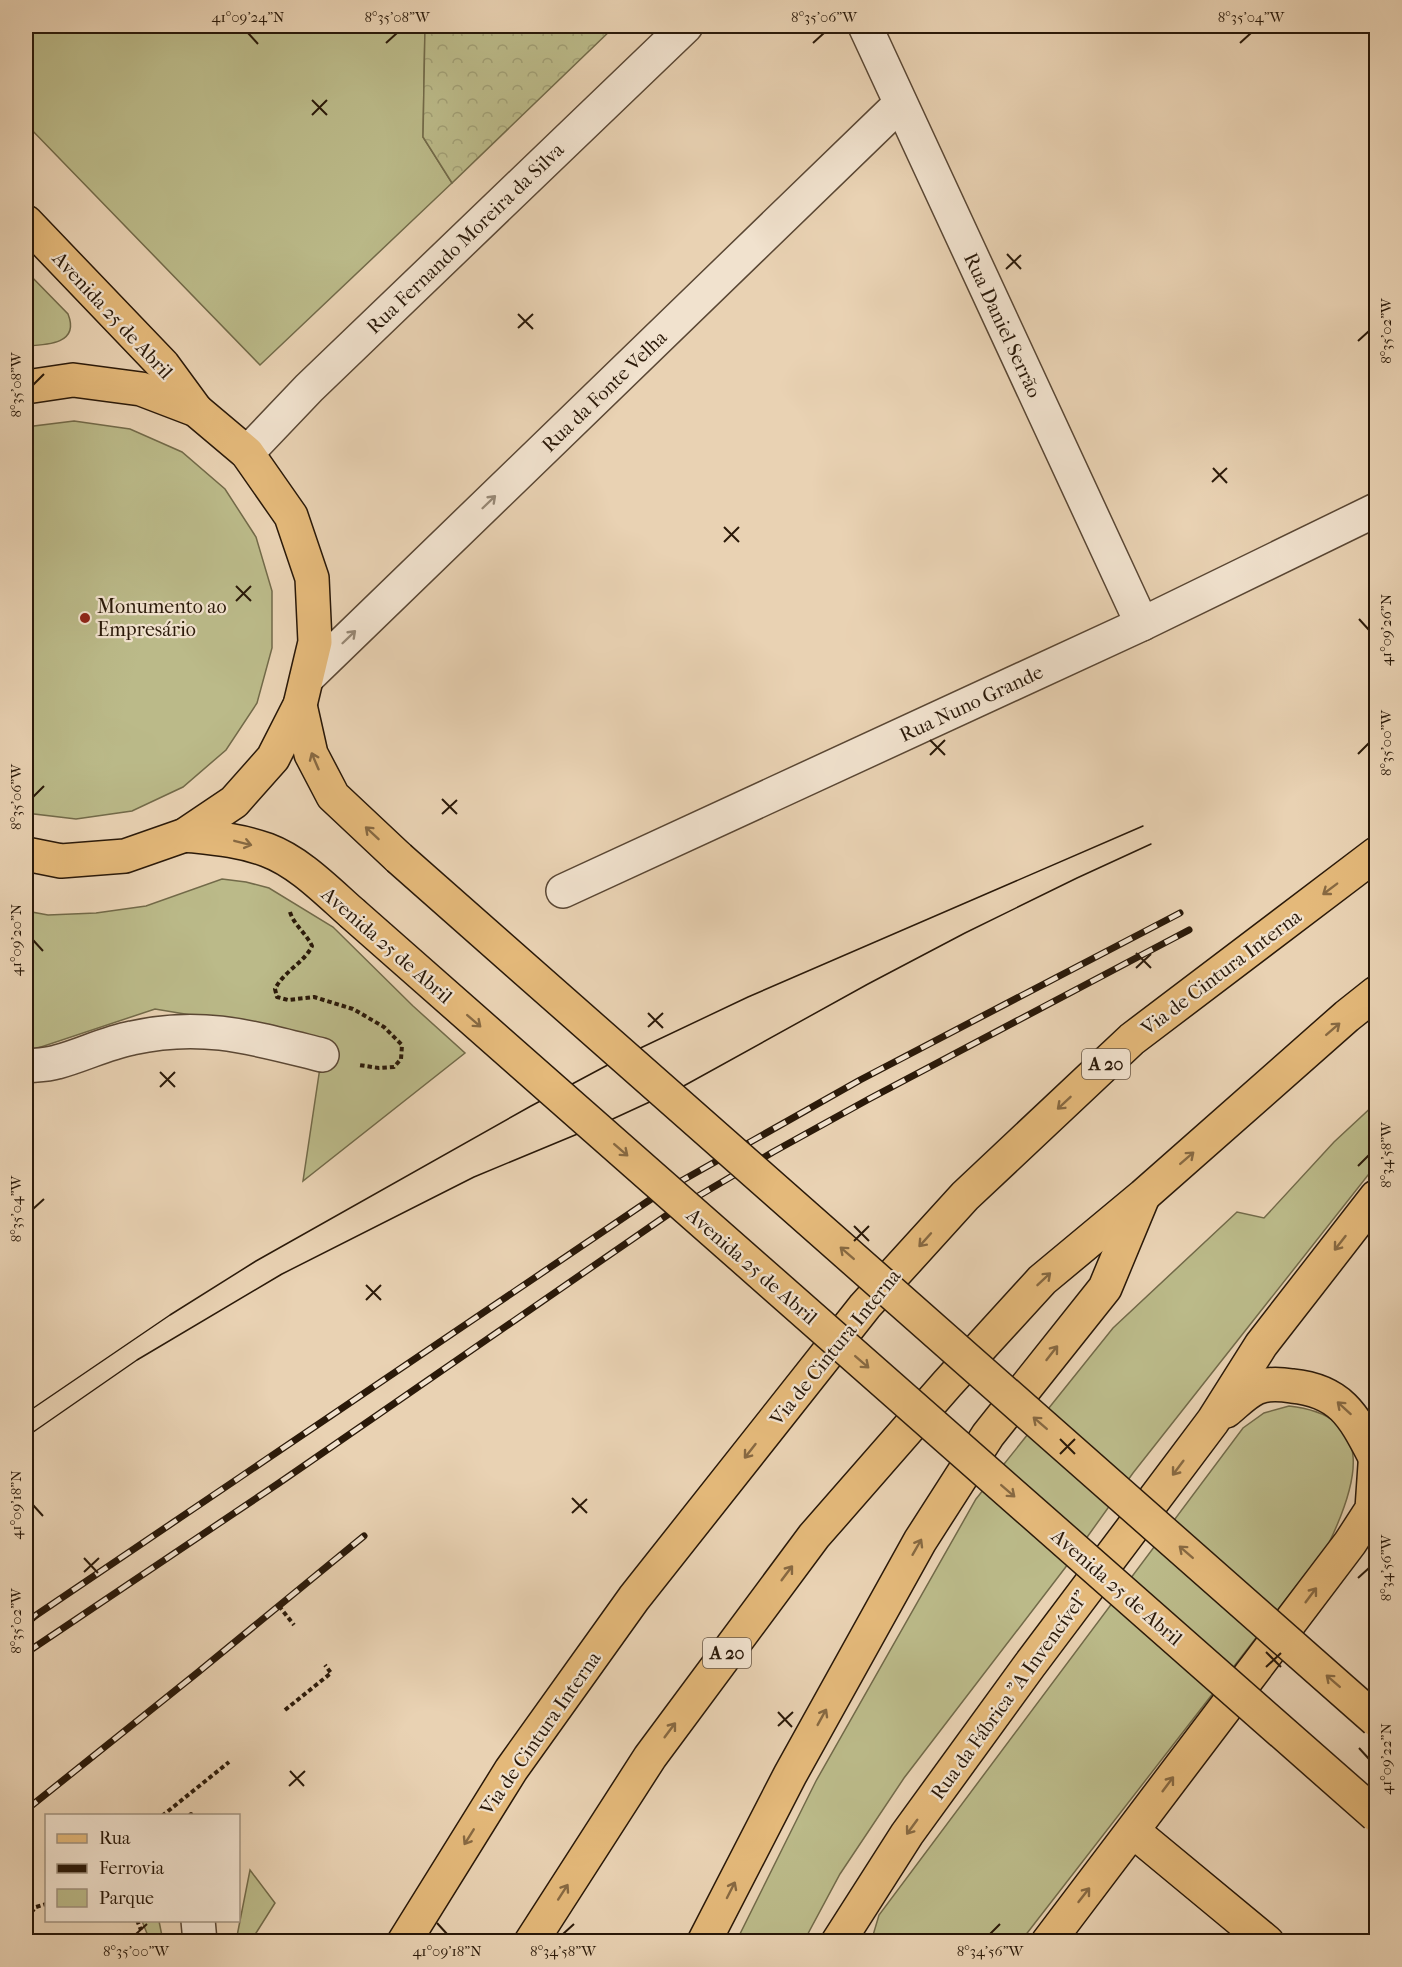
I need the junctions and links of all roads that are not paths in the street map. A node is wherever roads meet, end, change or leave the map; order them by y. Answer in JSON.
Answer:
{"nodes":[{"id":1,"x":686,"y":26,"type":"edge"},
{"id":2,"x":865,"y":26,"type":"edge"},
{"id":3,"x":900,"y":104,"type":"junction"},
{"id":4,"x":26,"y":222,"type":"edge"},
{"id":5,"x":26,"y":387,"type":"edge"},
{"id":6,"x":196,"y":410,"type":"junction"},
{"id":7,"x":247,"y":453,"type":"junction"},
{"id":8,"x":1377,"y":510,"type":"edge"},
{"id":9,"x":1142,"y":624,"type":"junction"},
{"id":10,"x":304,"y":692,"type":"junction"},
{"id":11,"x":185,"y":835,"type":"junction"},
{"id":12,"x":26,"y":854,"type":"edge"},
{"id":13,"x":1377,"y":854,"type":"edge"},
{"id":14,"x":563,"y":891,"type":"dead end"},
{"id":15,"x":1377,"y":993,"type":"edge"},
{"id":16,"x":322,"y":1054,"type":"dead end"},
{"id":17,"x":26,"y":1066,"type":"edge"},
{"id":18,"x":1143,"y":1196,"type":"junction"},
{"id":19,"x":1377,"y":1197,"type":"edge"},
{"id":20,"x":1214,"y":1421,"type":"junction"},
{"id":21,"x":1376,"y":1454,"type":"edge"},
{"id":22,"x":1374,"y":1511,"type":"edge"},
{"id":23,"x":1377,"y":1720,"type":"edge"},
{"id":24,"x":1377,"y":1815,"type":"edge"},
{"id":25,"x":1133,"y":1831,"type":"junction"},
{"id":26,"x":198,"y":1922,"type":"edge"},
{"id":27,"x":847,"y":1933,"type":"edge"},
{"id":28,"x":200,"y":1941,"type":"edge"},
{"id":29,"x":404,"y":1941,"type":"edge"},
{"id":30,"x":531,"y":1941,"type":"edge"},
{"id":31,"x":704,"y":1941,"type":"edge"},
{"id":32,"x":1048,"y":1941,"type":"edge"},
{"id":33,"x":1267,"y":1941,"type":"edge"}],
"edges":[{"from":1,"to":7,"type":"street","name":"Rua Fernando Moreira da Silva"},
{"from":2,"to":3,"type":"street","name":"Rua Daniel Serrão"},
{"from":3,"to":9,"type":"street","name":"Rua Daniel Serrão"},
{"from":10,"to":3,"type":"street","name":"Rua da Fonte Velha","one_way":true},
{"from":4,"to":6,"type":"main road","name":"Avenida 25 de Abril"},
{"from":5,"to":6,"type":"main road"},
{"from":6,"to":7,"type":"main road"},
{"from":7,"to":10,"type":"main road"},
{"from":8,"to":9,"type":"street","name":"Rua Nuno Grande"},
{"from":9,"to":14,"type":"street","name":"Rua Nuno Grande"},
{"from":10,"to":11,"type":"main road"},
{"from":23,"to":10,"type":"main road","one_way":true,"bridge":true},
{"from":11,"to":12,"type":"main road"},
{"from":11,"to":24,"type":"main road","name":"Avenida 25 de Abril","one_way":true,"bridge":true},
{"from":13,"to":29,"type":"main road","name":"Via de Cintura Interna","number":"A 20","one_way":true},
{"from":18,"to":15,"type":"main road","number":"A 20","one_way":true},
{"from":16,"to":17,"type":"street"},
{"from":30,"to":18,"type":"main road","number":"A 20","one_way":true},
{"from":31,"to":18,"type":"main road","one_way":true},
{"from":19,"to":20,"type":"main road","name":"Rua da Fábrica \"A Invencível\"","one_way":true},
{"from":21,"to":20,"type":"main road","name":"Rua da Fábrica \"A Invencível\"","one_way":true},
{"from":20,"to":27,"type":"main road","name":"Rua da Fábrica \"A Invencível\"","one_way":true},
{"from":21,"to":22,"type":"main road","name":"Rua da Fábrica \"A Invencível\""},
{"from":25,"to":22,"type":"main road","name":"Rua da Fábrica \"A Invencível\"","one_way":true},
{"from":32,"to":25,"type":"main road","name":"Rua da Fábrica \"A Invencível\"","one_way":true},
{"from":25,"to":33,"type":"main road"},
{"from":26,"to":28,"type":"street"}]}
